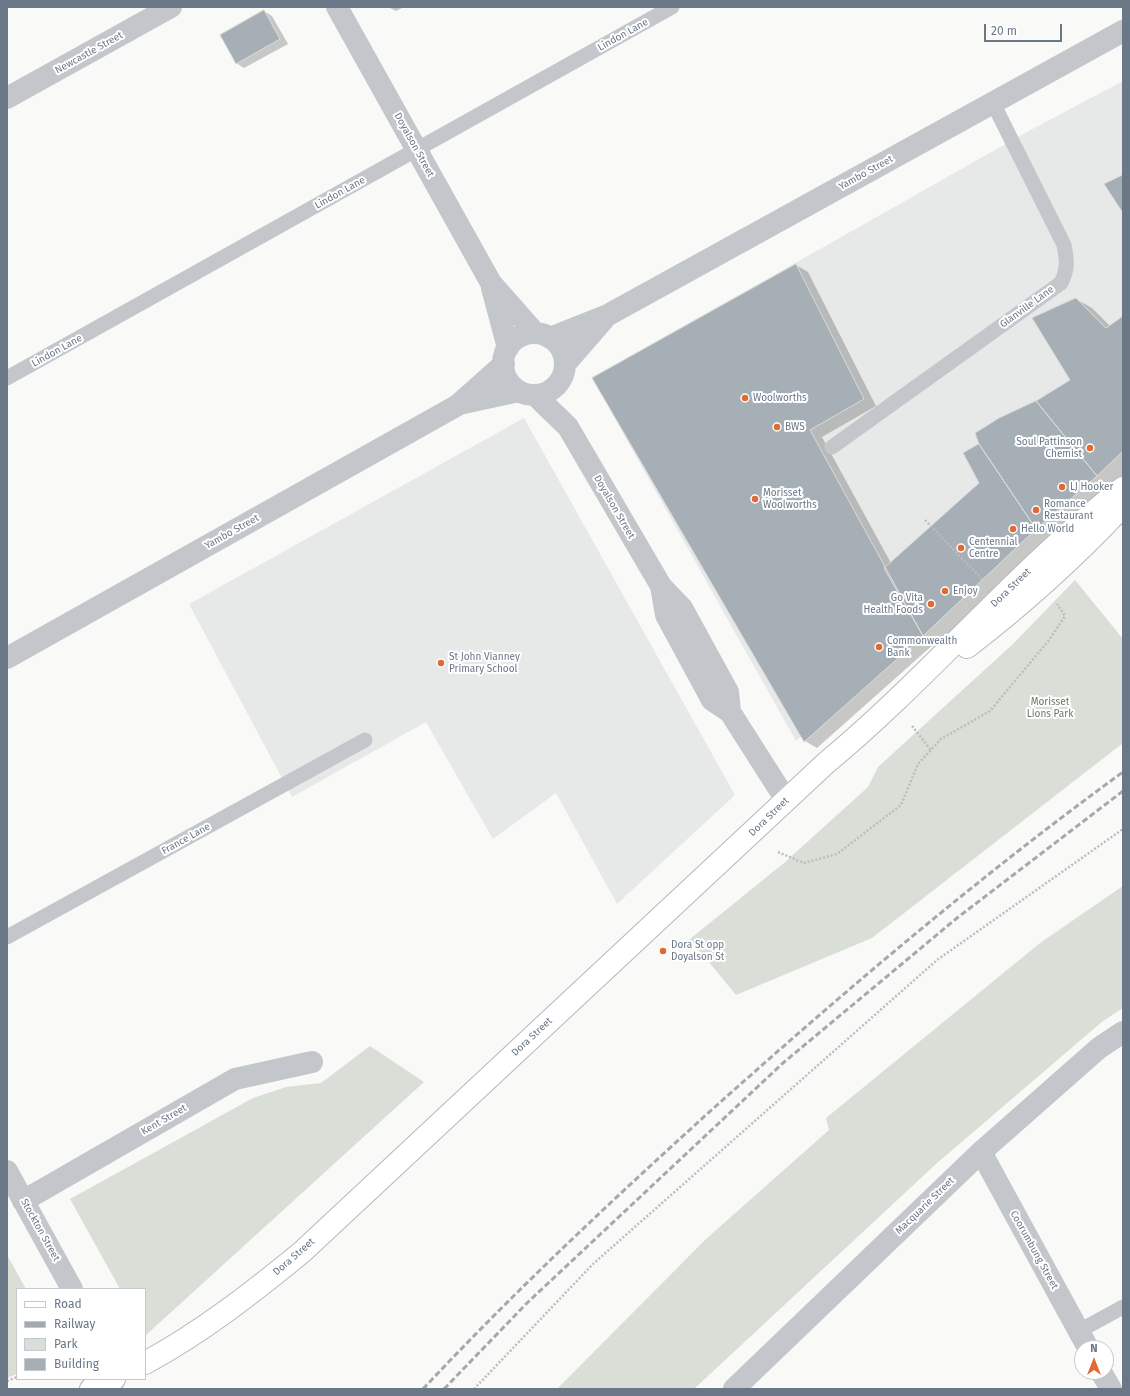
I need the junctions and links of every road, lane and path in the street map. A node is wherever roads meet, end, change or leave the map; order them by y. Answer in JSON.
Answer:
{"nodes":[{"id":1,"x":171,"y":7,"type":"edge"},
{"id":2,"x":337,"y":7,"type":"edge"},
{"id":3,"x":672,"y":7,"type":"edge"},
{"id":4,"x":1123,"y":31,"type":"edge"},
{"id":5,"x":7,"y":98,"type":"edge"},
{"id":6,"x":992,"y":103,"type":"junction"},
{"id":7,"x":417,"y":150,"type":"junction"},
{"id":8,"x":491,"y":283,"type":"junction"},
{"id":9,"x":608,"y":315,"type":"junction"},
{"id":10,"x":542,"y":335,"type":"junction"},
{"id":11,"x":506,"y":356,"type":"junction"},
{"id":12,"x":563,"y":371,"type":"junction"},
{"id":13,"x":7,"y":378,"type":"edge"},
{"id":14,"x":527,"y":393,"type":"junction"},
{"id":15,"x":458,"y":405,"type":"junction"},
{"id":16,"x":568,"y":427,"type":"junction"},
{"id":17,"x":832,"y":447,"type":"dead end"},
{"id":18,"x":1123,"y":488,"type":"edge"},
{"id":19,"x":1123,"y":506,"type":"edge"},
{"id":20,"x":925,"y":520,"type":"dead end"},
{"id":21,"x":986,"y":583,"type":"dead end"},
{"id":22,"x":1055,"y":601,"type":"dead end"},
{"id":23,"x":7,"y":658,"type":"edge"},
{"id":24,"x":905,"y":694,"type":"junction"},
{"id":25,"x":912,"y":726,"type":"dead end"},
{"id":26,"x":365,"y":740,"type":"dead end"},
{"id":27,"x":931,"y":750,"type":"junction"},
{"id":28,"x":786,"y":800,"type":"junction"},
{"id":29,"x":1123,"y":829,"type":"edge"},
{"id":30,"x":778,"y":852,"type":"dead end"},
{"id":31,"x":7,"y":937,"type":"edge"},
{"id":32,"x":1123,"y":1032,"type":"edge"},
{"id":33,"x":312,"y":1062,"type":"dead end"},
{"id":34,"x":981,"y":1152,"type":"junction"},
{"id":35,"x":7,"y":1171,"type":"edge"},
{"id":36,"x":23,"y":1201,"type":"junction"},
{"id":37,"x":71,"y":1288,"type":"edge"},
{"id":38,"x":1123,"y":1306,"type":"edge"},
{"id":39,"x":1084,"y":1340,"type":"edge"},
{"id":40,"x":146,"y":1362,"type":"edge"},
{"id":41,"x":112,"y":1380,"type":"edge"},
{"id":42,"x":1106,"y":1380,"type":"edge"},
{"id":43,"x":91,"y":1389,"type":"edge"},
{"id":44,"x":474,"y":1389,"type":"edge"},
{"id":45,"x":734,"y":1389,"type":"edge"},
{"id":46,"x":1111,"y":1389,"type":"edge"}],
"edges":[{"from":1,"to":5,"type":"street","name":"Newcastle Street"},
{"from":2,"to":7,"type":"street","name":"Doyalson Street"},
{"from":3,"to":7,"type":"lane","name":"Lindon Lane"},
{"from":4,"to":6,"type":"street","name":"Yambo Street"},
{"from":6,"to":9,"type":"street","name":"Yambo Street"},
{"from":6,"to":17,"type":"lane","name":"Glanville Lane"},
{"from":7,"to":8,"type":"street","name":"Doyalson Street"},
{"from":7,"to":13,"type":"lane","name":"Lindon Lane"},
{"from":8,"to":10,"type":"street","name":"Doyalson Street"},
{"from":8,"to":11,"type":"street","name":"Doyalson Street"},
{"from":9,"to":10,"type":"street","name":"Yambo Street"},
{"from":9,"to":12,"type":"street","name":"Yambo Street"},
{"from":10,"to":11,"type":"street"},
{"from":10,"to":12,"type":"street","name":"Doyalson Street"},
{"from":11,"to":14,"type":"street","name":"Doyalson Street"},
{"from":11,"to":15,"type":"street","name":"Yambo Street"},
{"from":12,"to":14,"type":"street"},
{"from":12,"to":16,"type":"street","name":"Doyalson Street"},
{"from":14,"to":15,"type":"street","name":"Yambo Street"},
{"from":14,"to":16,"type":"street","name":"Doyalson Street"},
{"from":15,"to":23,"type":"street","name":"Yambo Street"},
{"from":16,"to":28,"type":"street","name":"Doyalson Street"},
{"from":18,"to":24,"type":"main road","name":"Dora Street"},
{"from":19,"to":24,"type":"main road","name":"Dora Street"},
{"from":20,"to":21,"type":"path"},
{"from":22,"to":27,"type":"path"},
{"from":24,"to":28,"type":"main road","name":"Dora Street"},
{"from":25,"to":27,"type":"path"},
{"from":26,"to":31,"type":"lane","name":"France Lane"},
{"from":27,"to":30,"type":"path"},
{"from":28,"to":40,"type":"main road","name":"Dora Street"},
{"from":29,"to":44,"type":"path"},
{"from":32,"to":34,"type":"street","name":"Macquarie Street"},
{"from":33,"to":36,"type":"street","name":"Kent Street"},
{"from":34,"to":39,"type":"street","name":"Coorumbung Street"},
{"from":34,"to":45,"type":"street","name":"Macquarie Street"},
{"from":35,"to":36,"type":"street","name":"Stockton Street"},
{"from":36,"to":37,"type":"street","name":"Stockton Street"},
{"from":38,"to":39,"type":"lane"},
{"from":41,"to":43,"type":"main road"},
{"from":42,"to":46,"type":"street"}]}
